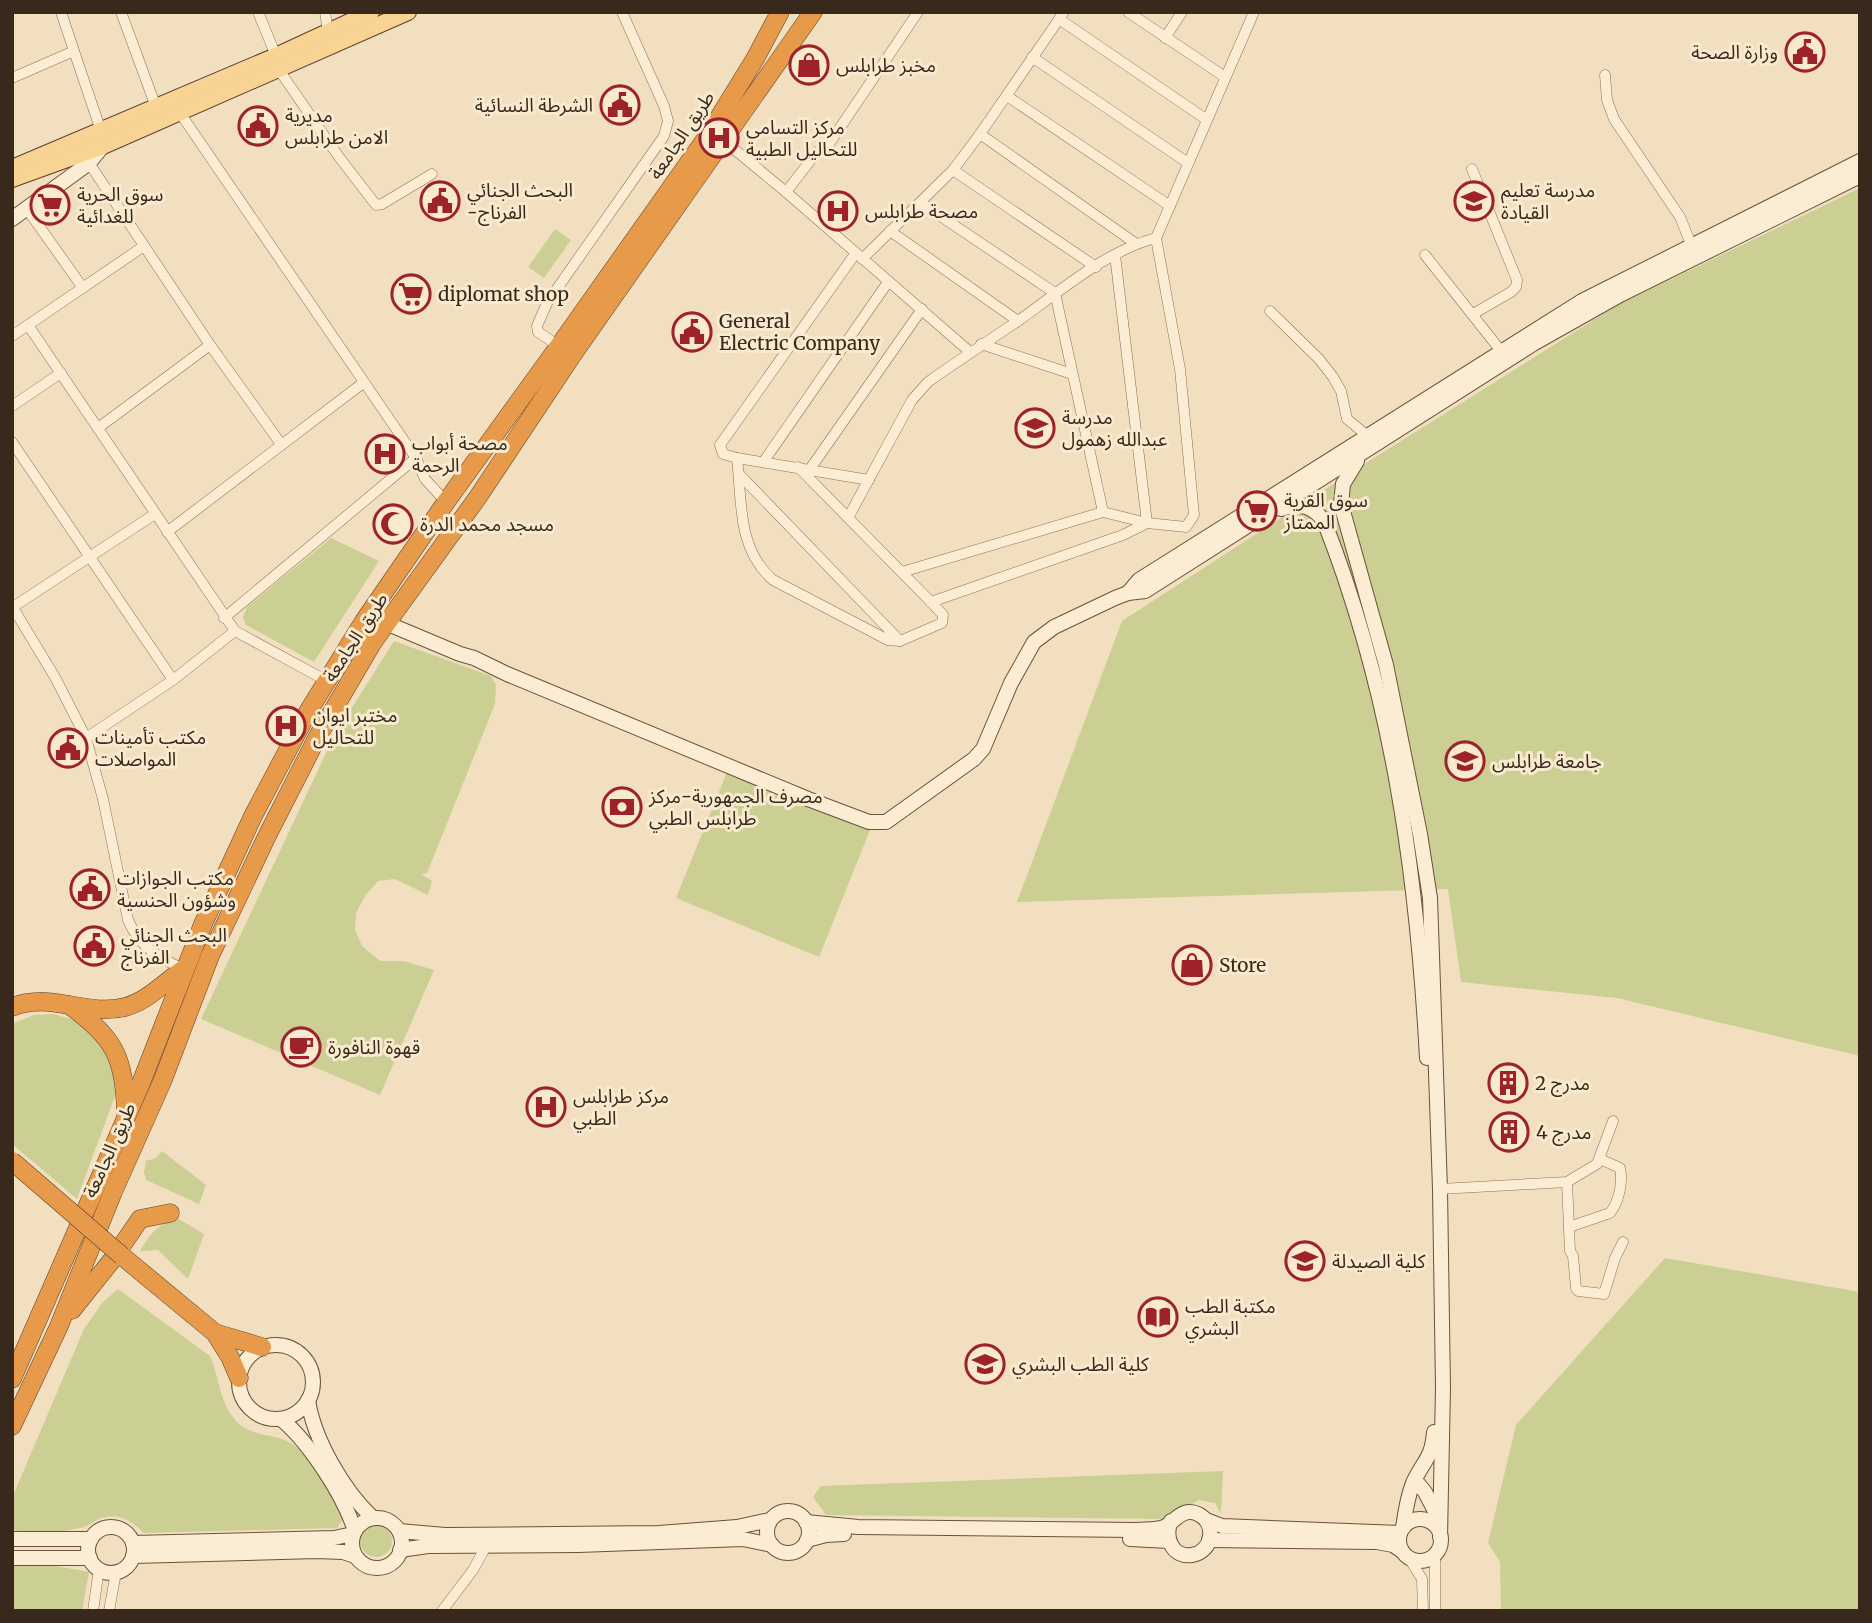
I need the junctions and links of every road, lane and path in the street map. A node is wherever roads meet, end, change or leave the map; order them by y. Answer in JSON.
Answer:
{"nodes":[{"id":1,"x":61,"y":12,"type":"edge"},
{"id":2,"x":258,"y":12,"type":"edge"},
{"id":3,"x":325,"y":12,"type":"edge"},
{"id":4,"x":371,"y":12,"type":"edge"},
{"id":5,"x":408,"y":12,"type":"edge"},
{"id":6,"x":622,"y":12,"type":"edge"},
{"id":7,"x":780,"y":12,"type":"edge"},
{"id":8,"x":813,"y":12,"type":"edge"},
{"id":9,"x":918,"y":12,"type":"edge"},
{"id":10,"x":1128,"y":12,"type":"edge"},
{"id":11,"x":1182,"y":12,"type":"edge"},
{"id":12,"x":1254,"y":12,"type":"edge"},
{"id":13,"x":124,"y":13,"type":"edge"},
{"id":14,"x":1061,"y":16,"type":"edge"},
{"id":15,"x":328,"y":32,"type":"junction"},
{"id":16,"x":1165,"y":38,"type":"junction"},
{"id":17,"x":74,"y":51,"type":"junction"},
{"id":18,"x":1032,"y":57,"type":"junction"},
{"id":19,"x":277,"y":63,"type":"junction"},
{"id":20,"x":1605,"y":75,"type":"dead end"},
{"id":21,"x":1225,"y":77,"type":"junction"},
{"id":22,"x":12,"y":78,"type":"edge"},
{"id":23,"x":1007,"y":96,"type":"junction"},
{"id":24,"x":156,"y":107,"type":"junction"},
{"id":25,"x":180,"y":113,"type":"junction"},
{"id":26,"x":1207,"y":120,"type":"junction"},
{"id":27,"x":980,"y":134,"type":"junction"},
{"id":28,"x":102,"y":138,"type":"junction"},
{"id":29,"x":723,"y":140,"type":"junction"},
{"id":30,"x":1860,"y":161,"type":"edge"},
{"id":31,"x":89,"y":163,"type":"junction"},
{"id":32,"x":1188,"y":163,"type":"junction"},
{"id":33,"x":12,"y":168,"type":"edge"},
{"id":34,"x":1472,"y":169,"type":"dead end"},
{"id":35,"x":953,"y":170,"type":"junction"},
{"id":36,"x":432,"y":174,"type":"dead end"},
{"id":37,"x":1860,"y":176,"type":"edge"},
{"id":38,"x":12,"y":179,"type":"edge"},
{"id":39,"x":786,"y":192,"type":"junction"},
{"id":40,"x":921,"y":203,"type":"junction"},
{"id":41,"x":1170,"y":206,"type":"junction"},
{"id":42,"x":27,"y":209,"type":"junction"},
{"id":43,"x":12,"y":219,"type":"edge"},
{"id":44,"x":890,"y":232,"type":"junction"},
{"id":45,"x":1156,"y":238,"type":"junction"},
{"id":46,"x":1135,"y":243,"type":"junction"},
{"id":47,"x":144,"y":246,"type":"junction"},
{"id":48,"x":1694,"y":251,"type":"junction"},
{"id":49,"x":1425,"y":254,"type":"dead end"},
{"id":50,"x":1115,"y":255,"type":"junction"},
{"id":51,"x":859,"y":256,"type":"junction"},
{"id":52,"x":1096,"y":267,"type":"junction"},
{"id":53,"x":888,"y":282,"type":"junction"},
{"id":54,"x":83,"y":288,"type":"junction"},
{"id":55,"x":1055,"y":293,"type":"junction"},
{"id":56,"x":922,"y":309,"type":"junction"},
{"id":57,"x":1270,"y":311,"type":"dead end"},
{"id":58,"x":1473,"y":314,"type":"junction"},
{"id":59,"x":1018,"y":320,"type":"junction"},
{"id":60,"x":28,"y":325,"type":"junction"},
{"id":61,"x":12,"y":336,"type":"edge"},
{"id":62,"x":981,"y":344,"type":"junction"},
{"id":63,"x":209,"y":345,"type":"junction"},
{"id":64,"x":559,"y":346,"type":"junction"},
{"id":65,"x":1501,"y":351,"type":"junction"},
{"id":66,"x":970,"y":352,"type":"junction"},
{"id":67,"x":61,"y":373,"type":"junction"},
{"id":68,"x":1072,"y":373,"type":"junction"},
{"id":69,"x":363,"y":383,"type":"junction"},
{"id":70,"x":12,"y":406,"type":"edge"},
{"id":71,"x":98,"y":428,"type":"junction"},
{"id":72,"x":1369,"y":437,"type":"junction"},
{"id":73,"x":12,"y":442,"type":"edge"},
{"id":74,"x":281,"y":444,"type":"junction"},
{"id":75,"x":1362,"y":455,"type":"junction"},
{"id":76,"x":416,"y":458,"type":"junction"},
{"id":77,"x":737,"y":458,"type":"junction"},
{"id":78,"x":764,"y":461,"type":"junction"},
{"id":79,"x":798,"y":467,"type":"junction"},
{"id":80,"x":810,"y":469,"type":"junction"},
{"id":81,"x":738,"y":473,"type":"junction"},
{"id":82,"x":869,"y":480,"type":"junction"},
{"id":83,"x":446,"y":502,"type":"junction"},
{"id":84,"x":1103,"y":512,"type":"junction"},
{"id":85,"x":155,"y":514,"type":"junction"},
{"id":86,"x":1267,"y":514,"type":"junction"},
{"id":87,"x":849,"y":516,"type":"junction"},
{"id":88,"x":1147,"y":523,"type":"junction"},
{"id":89,"x":167,"y":532,"type":"junction"},
{"id":90,"x":1352,"y":546,"type":"junction"},
{"id":91,"x":1336,"y":552,"type":"junction"},
{"id":92,"x":90,"y":557,"type":"junction"},
{"id":93,"x":902,"y":572,"type":"junction"},
{"id":94,"x":1353,"y":578,"type":"junction"},
{"id":95,"x":1128,"y":593,"type":"junction"},
{"id":96,"x":932,"y":602,"type":"junction"},
{"id":97,"x":13,"y":606,"type":"edge"},
{"id":98,"x":224,"y":618,"type":"junction"},
{"id":99,"x":386,"y":623,"type":"junction"},
{"id":100,"x":235,"y":631,"type":"junction"},
{"id":101,"x":901,"y":641,"type":"junction"},
{"id":102,"x":173,"y":680,"type":"junction"},
{"id":103,"x":327,"y":681,"type":"junction"},
{"id":104,"x":86,"y":738,"type":"junction"},
{"id":105,"x":1422,"y":899,"type":"junction"},
{"id":106,"x":184,"y":969,"type":"junction"},
{"id":107,"x":66,"y":1003,"type":"junction"},
{"id":108,"x":18,"y":1005,"type":"edge"},
{"id":109,"x":126,"y":1117,"type":"junction"},
{"id":110,"x":1613,"y":1121,"type":"dead end"},
{"id":111,"x":1600,"y":1158,"type":"junction"},
{"id":112,"x":12,"y":1161,"type":"edge"},
{"id":113,"x":1567,"y":1182,"type":"junction"},
{"id":114,"x":1440,"y":1189,"type":"junction"},
{"id":115,"x":170,"y":1213,"type":"dead end"},
{"id":116,"x":1569,"y":1227,"type":"junction"},
{"id":117,"x":1623,"y":1242,"type":"dead end"},
{"id":118,"x":59,"y":1326,"type":"junction"},
{"id":119,"x":215,"y":1333,"type":"junction"},
{"id":120,"x":262,"y":1347,"type":"junction"},
{"id":121,"x":239,"y":1378,"type":"junction"},
{"id":122,"x":12,"y":1379,"type":"edge"},
{"id":123,"x":309,"y":1400,"type":"junction"},
{"id":124,"x":281,"y":1419,"type":"junction"},
{"id":125,"x":12,"y":1426,"type":"edge"},
{"id":126,"x":1415,"y":1479,"type":"junction"},
{"id":127,"x":373,"y":1518,"type":"junction"},
{"id":128,"x":1439,"y":1518,"type":"junction"},
{"id":129,"x":770,"y":1520,"type":"junction"},
{"id":130,"x":1206,"y":1520,"type":"junction"},
{"id":131,"x":1171,"y":1521,"type":"junction"},
{"id":132,"x":807,"y":1522,"type":"junction"},
{"id":133,"x":399,"y":1531,"type":"junction"},
{"id":134,"x":1401,"y":1531,"type":"junction"},
{"id":135,"x":354,"y":1533,"type":"junction"},
{"id":136,"x":1440,"y":1536,"type":"junction"},
{"id":137,"x":12,"y":1539,"type":"edge"},
{"id":138,"x":91,"y":1539,"type":"junction"},
{"id":139,"x":807,"y":1540,"type":"junction"},
{"id":140,"x":1169,"y":1541,"type":"junction"},
{"id":141,"x":1209,"y":1541,"type":"junction"},
{"id":142,"x":486,"y":1545,"type":"junction"},
{"id":143,"x":772,"y":1545,"type":"junction"},
{"id":144,"x":133,"y":1549,"type":"junction"},
{"id":145,"x":400,"y":1550,"type":"junction"},
{"id":146,"x":1435,"y":1554,"type":"junction"},
{"id":147,"x":1406,"y":1555,"type":"junction"},
{"id":148,"x":355,"y":1556,"type":"junction"},
{"id":149,"x":12,"y":1558,"type":"edge"},
{"id":150,"x":95,"y":1564,"type":"junction"},
{"id":151,"x":116,"y":1572,"type":"junction"},
{"id":152,"x":93,"y":1611,"type":"edge"},
{"id":153,"x":109,"y":1611,"type":"edge"},
{"id":154,"x":442,"y":1611,"type":"edge"},
{"id":155,"x":1423,"y":1611,"type":"edge"},
{"id":156,"x":1435,"y":1611,"type":"edge"}],
"edges":[{"from":1,"to":17,"type":"street"},
{"from":2,"to":19,"type":"street"},
{"from":3,"to":15,"type":"street"},
{"from":4,"to":15,"type":"main road"},
{"from":5,"to":19,"type":"main road"},
{"from":6,"to":64,"type":"street"},
{"from":7,"to":64,"type":"highway","name":"طريق الجامعة"},
{"from":8,"to":29,"type":"highway","name":"طريق الجامعة"},
{"from":9,"to":39,"type":"street"},
{"from":10,"to":16,"type":"street"},
{"from":11,"to":16,"type":"street"},
{"from":12,"to":21,"type":"street"},
{"from":13,"to":24,"type":"street"},
{"from":14,"to":18,"type":"street"},
{"from":14,"to":26,"type":"street"},
{"from":15,"to":19,"type":"main road"},
{"from":16,"to":21,"type":"street"},
{"from":17,"to":22,"type":"street"},
{"from":17,"to":28,"type":"street"},
{"from":18,"to":23,"type":"street"},
{"from":18,"to":32,"type":"street"},
{"from":19,"to":24,"type":"main road"},
{"from":19,"to":25,"type":"main road"},
{"from":19,"to":36,"type":"street"},
{"from":20,"to":48,"type":"street"},
{"from":21,"to":26,"type":"street"},
{"from":23,"to":27,"type":"street"},
{"from":23,"to":41,"type":"street"},
{"from":24,"to":28,"type":"main road"},
{"from":25,"to":28,"type":"main road"},
{"from":25,"to":69,"type":"street"},
{"from":26,"to":32,"type":"street"},
{"from":27,"to":35,"type":"street"},
{"from":27,"to":46,"type":"street"},
{"from":28,"to":31,"type":"street"},
{"from":28,"to":33,"type":"main road"},
{"from":28,"to":38,"type":"main road"},
{"from":29,"to":39,"type":"street"},
{"from":29,"to":99,"type":"highway","name":"طريق الجامعة"},
{"from":30,"to":48,"type":"street"},
{"from":31,"to":42,"type":"street"},
{"from":31,"to":47,"type":"street"},
{"from":32,"to":41,"type":"street"},
{"from":34,"to":58,"type":"street"},
{"from":35,"to":40,"type":"street"},
{"from":35,"to":52,"type":"street"},
{"from":37,"to":48,"type":"street"},
{"from":39,"to":51,"type":"street"},
{"from":40,"to":44,"type":"street"},
{"from":40,"to":55,"type":"street"},
{"from":41,"to":45,"type":"street"},
{"from":42,"to":43,"type":"street"},
{"from":42,"to":54,"type":"street"},
{"from":44,"to":51,"type":"street"},
{"from":44,"to":59,"type":"street"},
{"from":45,"to":46,"type":"street"},
{"from":45,"to":88,"type":"street"},
{"from":46,"to":50,"type":"street"},
{"from":47,"to":54,"type":"street"},
{"from":47,"to":63,"type":"street"},
{"from":48,"to":65,"type":"street"},
{"from":48,"to":75,"type":"street"},
{"from":49,"to":58,"type":"street"},
{"from":50,"to":52,"type":"street"},
{"from":50,"to":88,"type":"street"},
{"from":51,"to":53,"type":"street"},
{"from":51,"to":77,"type":"street"},
{"from":52,"to":55,"type":"street"},
{"from":53,"to":56,"type":"street"},
{"from":53,"to":78,"type":"street"},
{"from":54,"to":60,"type":"street"},
{"from":55,"to":59,"type":"street"},
{"from":55,"to":68,"type":"street"},
{"from":56,"to":66,"type":"street"},
{"from":56,"to":80,"type":"street"},
{"from":57,"to":72,"type":"street"},
{"from":58,"to":65,"type":"street"},
{"from":59,"to":62,"type":"street"},
{"from":60,"to":61,"type":"street"},
{"from":60,"to":67,"type":"street"},
{"from":62,"to":66,"type":"street"},
{"from":62,"to":68,"type":"street"},
{"from":63,"to":71,"type":"street"},
{"from":63,"to":74,"type":"street"},
{"from":64,"to":83,"type":"highway","name":"طريق الجامعة"},
{"from":65,"to":72,"type":"street"},
{"from":66,"to":82,"type":"street"},
{"from":67,"to":70,"type":"street"},
{"from":67,"to":71,"type":"street"},
{"from":68,"to":84,"type":"street"},
{"from":69,"to":74,"type":"street"},
{"from":69,"to":76,"type":"street"},
{"from":71,"to":85,"type":"street"},
{"from":72,"to":95,"type":"street"},
{"from":73,"to":92,"type":"street"},
{"from":74,"to":89,"type":"street"},
{"from":75,"to":86,"type":"street"},
{"from":75,"to":90,"type":"street"},
{"from":76,"to":83,"type":"street"},
{"from":76,"to":98,"type":"street"},
{"from":77,"to":78,"type":"street"},
{"from":77,"to":81,"type":"street"},
{"from":78,"to":79,"type":"street"},
{"from":79,"to":80,"type":"street"},
{"from":79,"to":87,"type":"street"},
{"from":80,"to":82,"type":"street"},
{"from":81,"to":101,"type":"street"},
{"from":81,"to":101,"type":"street"},
{"from":82,"to":87,"type":"street"},
{"from":83,"to":103,"type":"highway","name":"طريق الجامعة"},
{"from":84,"to":88,"type":"street"},
{"from":84,"to":93,"type":"street"},
{"from":85,"to":89,"type":"street"},
{"from":85,"to":92,"type":"street"},
{"from":86,"to":91,"type":"street"},
{"from":86,"to":95,"type":"street"},
{"from":87,"to":93,"type":"street"},
{"from":88,"to":96,"type":"street"},
{"from":89,"to":98,"type":"street"},
{"from":90,"to":91,"type":"street"},
{"from":90,"to":94,"type":"street"},
{"from":91,"to":94,"type":"street"},
{"from":92,"to":97,"type":"street"},
{"from":92,"to":102,"type":"street"},
{"from":93,"to":96,"type":"street"},
{"from":94,"to":105,"type":"street"},
{"from":95,"to":99,"type":"street"},
{"from":96,"to":101,"type":"street"},
{"from":97,"to":104,"type":"street"},
{"from":98,"to":100,"type":"street"},
{"from":99,"to":118,"type":"highway","name":"طريق الجامعة"},
{"from":100,"to":102,"type":"street"},
{"from":100,"to":103,"type":"street"},
{"from":102,"to":104,"type":"street"},
{"from":103,"to":106,"type":"highway","name":"طريق الجامعة"},
{"from":104,"to":106,"type":"street"},
{"from":105,"to":114,"type":"street"},
{"from":105,"to":126,"type":"street"},
{"from":106,"to":107,"type":"highway"},
{"from":106,"to":109,"type":"highway","name":"طريق الجامعة"},
{"from":107,"to":108,"type":"highway"},
{"from":107,"to":109,"type":"highway"},
{"from":109,"to":122,"type":"highway","name":"طريق الجامعة"},
{"from":110,"to":111,"type":"street"},
{"from":111,"to":113,"type":"street"},
{"from":111,"to":116,"type":"street"},
{"from":112,"to":119,"type":"highway","bridge":true},
{"from":113,"to":114,"type":"street"},
{"from":113,"to":116,"type":"street"},
{"from":114,"to":128,"type":"street"},
{"from":115,"to":118,"type":"highway"},
{"from":116,"to":117,"type":"street"},
{"from":118,"to":125,"type":"highway","name":"طريق الجامعة"},
{"from":119,"to":120,"type":"highway"},
{"from":119,"to":121,"type":"highway"},
{"from":120,"to":121,"type":"street"},
{"from":120,"to":123,"type":"street"},
{"from":121,"to":124,"type":"street"},
{"from":123,"to":124,"type":"street"},
{"from":123,"to":127,"type":"street"},
{"from":124,"to":135,"type":"street"},
{"from":126,"to":128,"type":"street"},
{"from":126,"to":134,"type":"street"},
{"from":127,"to":133,"type":"street"},
{"from":127,"to":135,"type":"street"},
{"from":128,"to":136,"type":"street"},
{"from":129,"to":132,"type":"street"},
{"from":129,"to":133,"type":"street"},
{"from":129,"to":143,"type":"street"},
{"from":130,"to":131,"type":"street"},
{"from":130,"to":134,"type":"street"},
{"from":130,"to":141,"type":"street"},
{"from":131,"to":132,"type":"street"},
{"from":131,"to":140,"type":"street"},
{"from":132,"to":139,"type":"street"},
{"from":133,"to":145,"type":"street"},
{"from":134,"to":136,"type":"street"},
{"from":134,"to":147,"type":"street"},
{"from":135,"to":144,"type":"street"},
{"from":135,"to":148,"type":"street"},
{"from":136,"to":146,"type":"street"},
{"from":137,"to":138,"type":"street"},
{"from":138,"to":144,"type":"street"},
{"from":138,"to":150,"type":"street"},
{"from":139,"to":140,"type":"street"},
{"from":139,"to":143,"type":"street"},
{"from":140,"to":141,"type":"street"},
{"from":141,"to":147,"type":"street"},
{"from":142,"to":143,"type":"street"},
{"from":142,"to":145,"type":"street"},
{"from":142,"to":154,"type":"street"},
{"from":144,"to":148,"type":"street"},
{"from":144,"to":151,"type":"street"},
{"from":145,"to":148,"type":"street"},
{"from":146,"to":147,"type":"street"},
{"from":146,"to":156,"type":"street"},
{"from":147,"to":155,"type":"street"},
{"from":149,"to":150,"type":"street"},
{"from":150,"to":151,"type":"street"},
{"from":150,"to":152,"type":"street"},
{"from":151,"to":153,"type":"street"}]}
